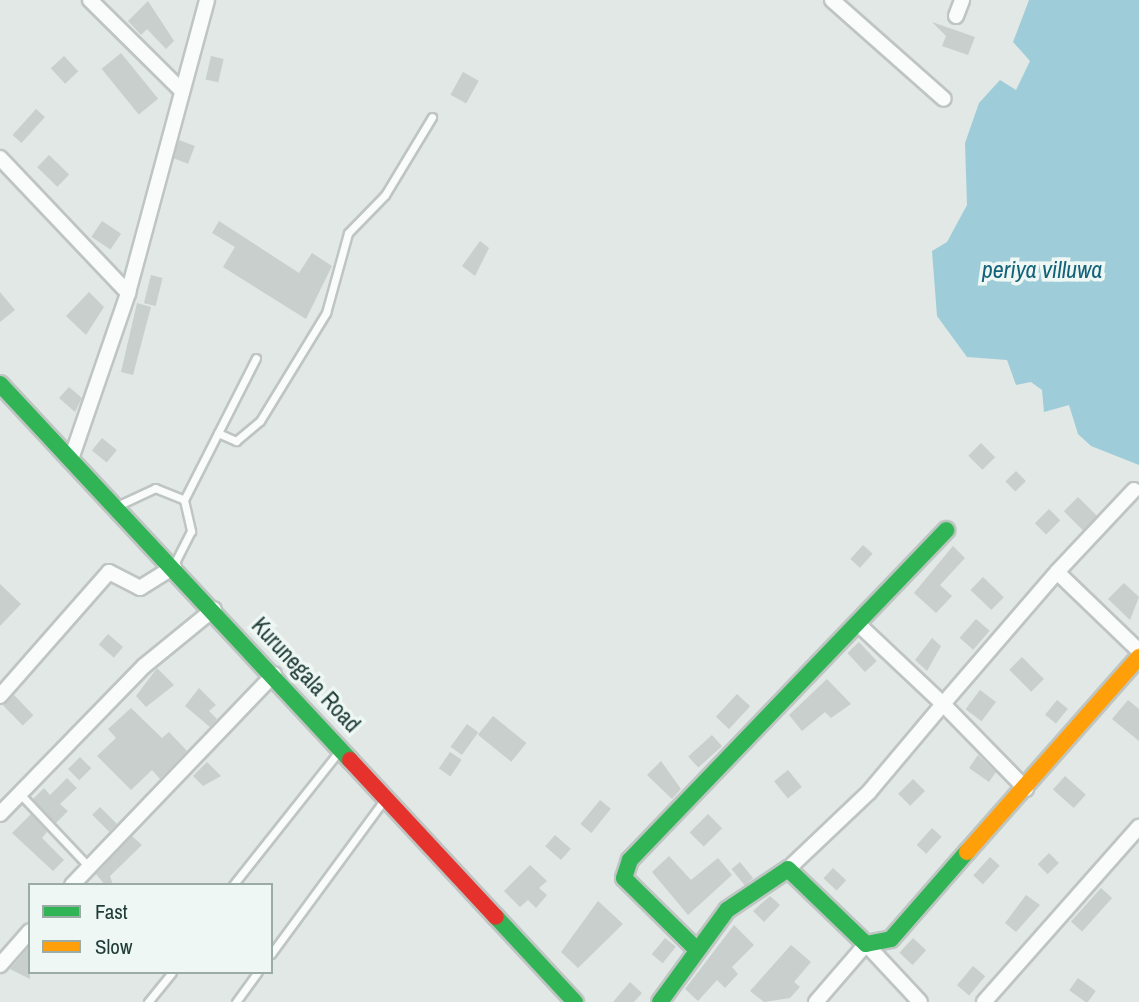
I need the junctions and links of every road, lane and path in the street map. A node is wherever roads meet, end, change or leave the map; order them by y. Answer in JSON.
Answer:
{"nodes":[{"id":1,"x":90,"y":0,"type":"edge"},
{"id":2,"x":207,"y":0,"type":"edge"},
{"id":3,"x":832,"y":0,"type":"edge"},
{"id":4,"x":962,"y":0,"type":"edge"},
{"id":5,"x":956,"y":16,"type":"dead end"},
{"id":6,"x":179,"y":88,"type":"junction"},
{"id":7,"x":944,"y":99,"type":"dead end"},
{"id":8,"x":432,"y":117,"type":"dead end"},
{"id":9,"x":0,"y":158,"type":"edge"},
{"id":10,"x":128,"y":293,"type":"junction"},
{"id":11,"x":256,"y":358,"type":"dead end"},
{"id":12,"x":0,"y":384,"type":"edge"},
{"id":13,"x":218,"y":433,"type":"junction"},
{"id":14,"x":71,"y":458,"type":"junction"},
{"id":15,"x":1134,"y":490,"type":"dead end"},
{"id":16,"x":184,"y":500,"type":"junction"},
{"id":17,"x":117,"y":507,"type":"junction"},
{"id":18,"x":946,"y":530,"type":"dead end"},
{"id":19,"x":173,"y":567,"type":"junction"},
{"id":20,"x":1057,"y":572,"type":"junction"},
{"id":21,"x":214,"y":610,"type":"junction"},
{"id":22,"x":858,"y":624,"type":"junction"},
{"id":23,"x":1139,"y":651,"type":"edge"},
{"id":24,"x":1139,"y":657,"type":"edge"},
{"id":25,"x":274,"y":674,"type":"junction"},
{"id":26,"x":0,"y":696,"type":"edge"},
{"id":27,"x":943,"y":704,"type":"junction"},
{"id":28,"x":342,"y":748,"type":"junction"},
{"id":29,"x":1026,"y":789,"type":"junction"},
{"id":30,"x":19,"y":794,"type":"junction"},
{"id":31,"x":387,"y":796,"type":"junction"},
{"id":32,"x":0,"y":814,"type":"edge"},
{"id":33,"x":1139,"y":827,"type":"edge"},
{"id":34,"x":89,"y":867,"type":"junction"},
{"id":35,"x":788,"y":869,"type":"junction"},
{"id":36,"x":74,"y":883,"type":"edge"},
{"id":37,"x":235,"y":883,"type":"edge"},
{"id":38,"x":28,"y":933,"type":"edge"},
{"id":39,"x":866,"y":944,"type":"junction"},
{"id":40,"x":696,"y":949,"type":"junction"},
{"id":41,"x":273,"y":951,"type":"edge"},
{"id":42,"x":0,"y":965,"type":"edge"},
{"id":43,"x":170,"y":974,"type":"edge"},
{"id":44,"x":257,"y":974,"type":"edge"},
{"id":45,"x":148,"y":1002,"type":"edge"},
{"id":46,"x":236,"y":1002,"type":"edge"},
{"id":47,"x":575,"y":1002,"type":"edge"},
{"id":48,"x":660,"y":1002,"type":"edge"},
{"id":49,"x":816,"y":1002,"type":"edge"},
{"id":50,"x":920,"y":1002,"type":"edge"},
{"id":51,"x":984,"y":1002,"type":"edge"}],
"edges":[{"from":1,"to":6,"type":"street"},
{"from":2,"to":6,"type":"street"},
{"from":3,"to":7,"type":"street"},
{"from":4,"to":5,"type":"street"},
{"from":6,"to":10,"type":"street"},
{"from":8,"to":13,"type":"lane"},
{"from":9,"to":10,"type":"street"},
{"from":10,"to":14,"type":"street"},
{"from":11,"to":13,"type":"lane"},
{"from":12,"to":14,"type":"main road","name":"Kurunegala Road"},
{"from":13,"to":16,"type":"lane"},
{"from":14,"to":17,"type":"main road","name":"Kurunegala Road"},
{"from":15,"to":20,"type":"street"},
{"from":16,"to":17,"type":"lane"},
{"from":16,"to":19,"type":"lane"},
{"from":17,"to":19,"type":"main road","name":"Kurunegala Road"},
{"from":18,"to":22,"type":"main road"},
{"from":19,"to":21,"type":"main road","name":"Kurunegala Road"},
{"from":19,"to":26,"type":"street"},
{"from":20,"to":23,"type":"street"},
{"from":20,"to":27,"type":"street"},
{"from":21,"to":25,"type":"main road","name":"Kurunegala Road"},
{"from":21,"to":30,"type":"street"},
{"from":22,"to":27,"type":"street"},
{"from":22,"to":40,"type":"main road"},
{"from":24,"to":29,"type":"main road"},
{"from":25,"to":28,"type":"main road","name":"Kurunegala Road"},
{"from":25,"to":34,"type":"street"},
{"from":27,"to":29,"type":"street"},
{"from":27,"to":35,"type":"street"},
{"from":28,"to":31,"type":"main road","name":"Kurunegala Road"},
{"from":28,"to":37,"type":"lane"},
{"from":29,"to":39,"type":"main road"},
{"from":30,"to":32,"type":"street"},
{"from":30,"to":34,"type":"lane"},
{"from":31,"to":41,"type":"lane"},
{"from":31,"to":47,"type":"main road","name":"Kurunegala Road"},
{"from":33,"to":51,"type":"street"},
{"from":34,"to":36,"type":"street"},
{"from":35,"to":39,"type":"main road"},
{"from":35,"to":40,"type":"main road"},
{"from":38,"to":42,"type":"street"},
{"from":39,"to":49,"type":"street"},
{"from":39,"to":50,"type":"street"},
{"from":40,"to":48,"type":"main road"},
{"from":43,"to":45,"type":"lane"},
{"from":44,"to":46,"type":"lane"}]}
